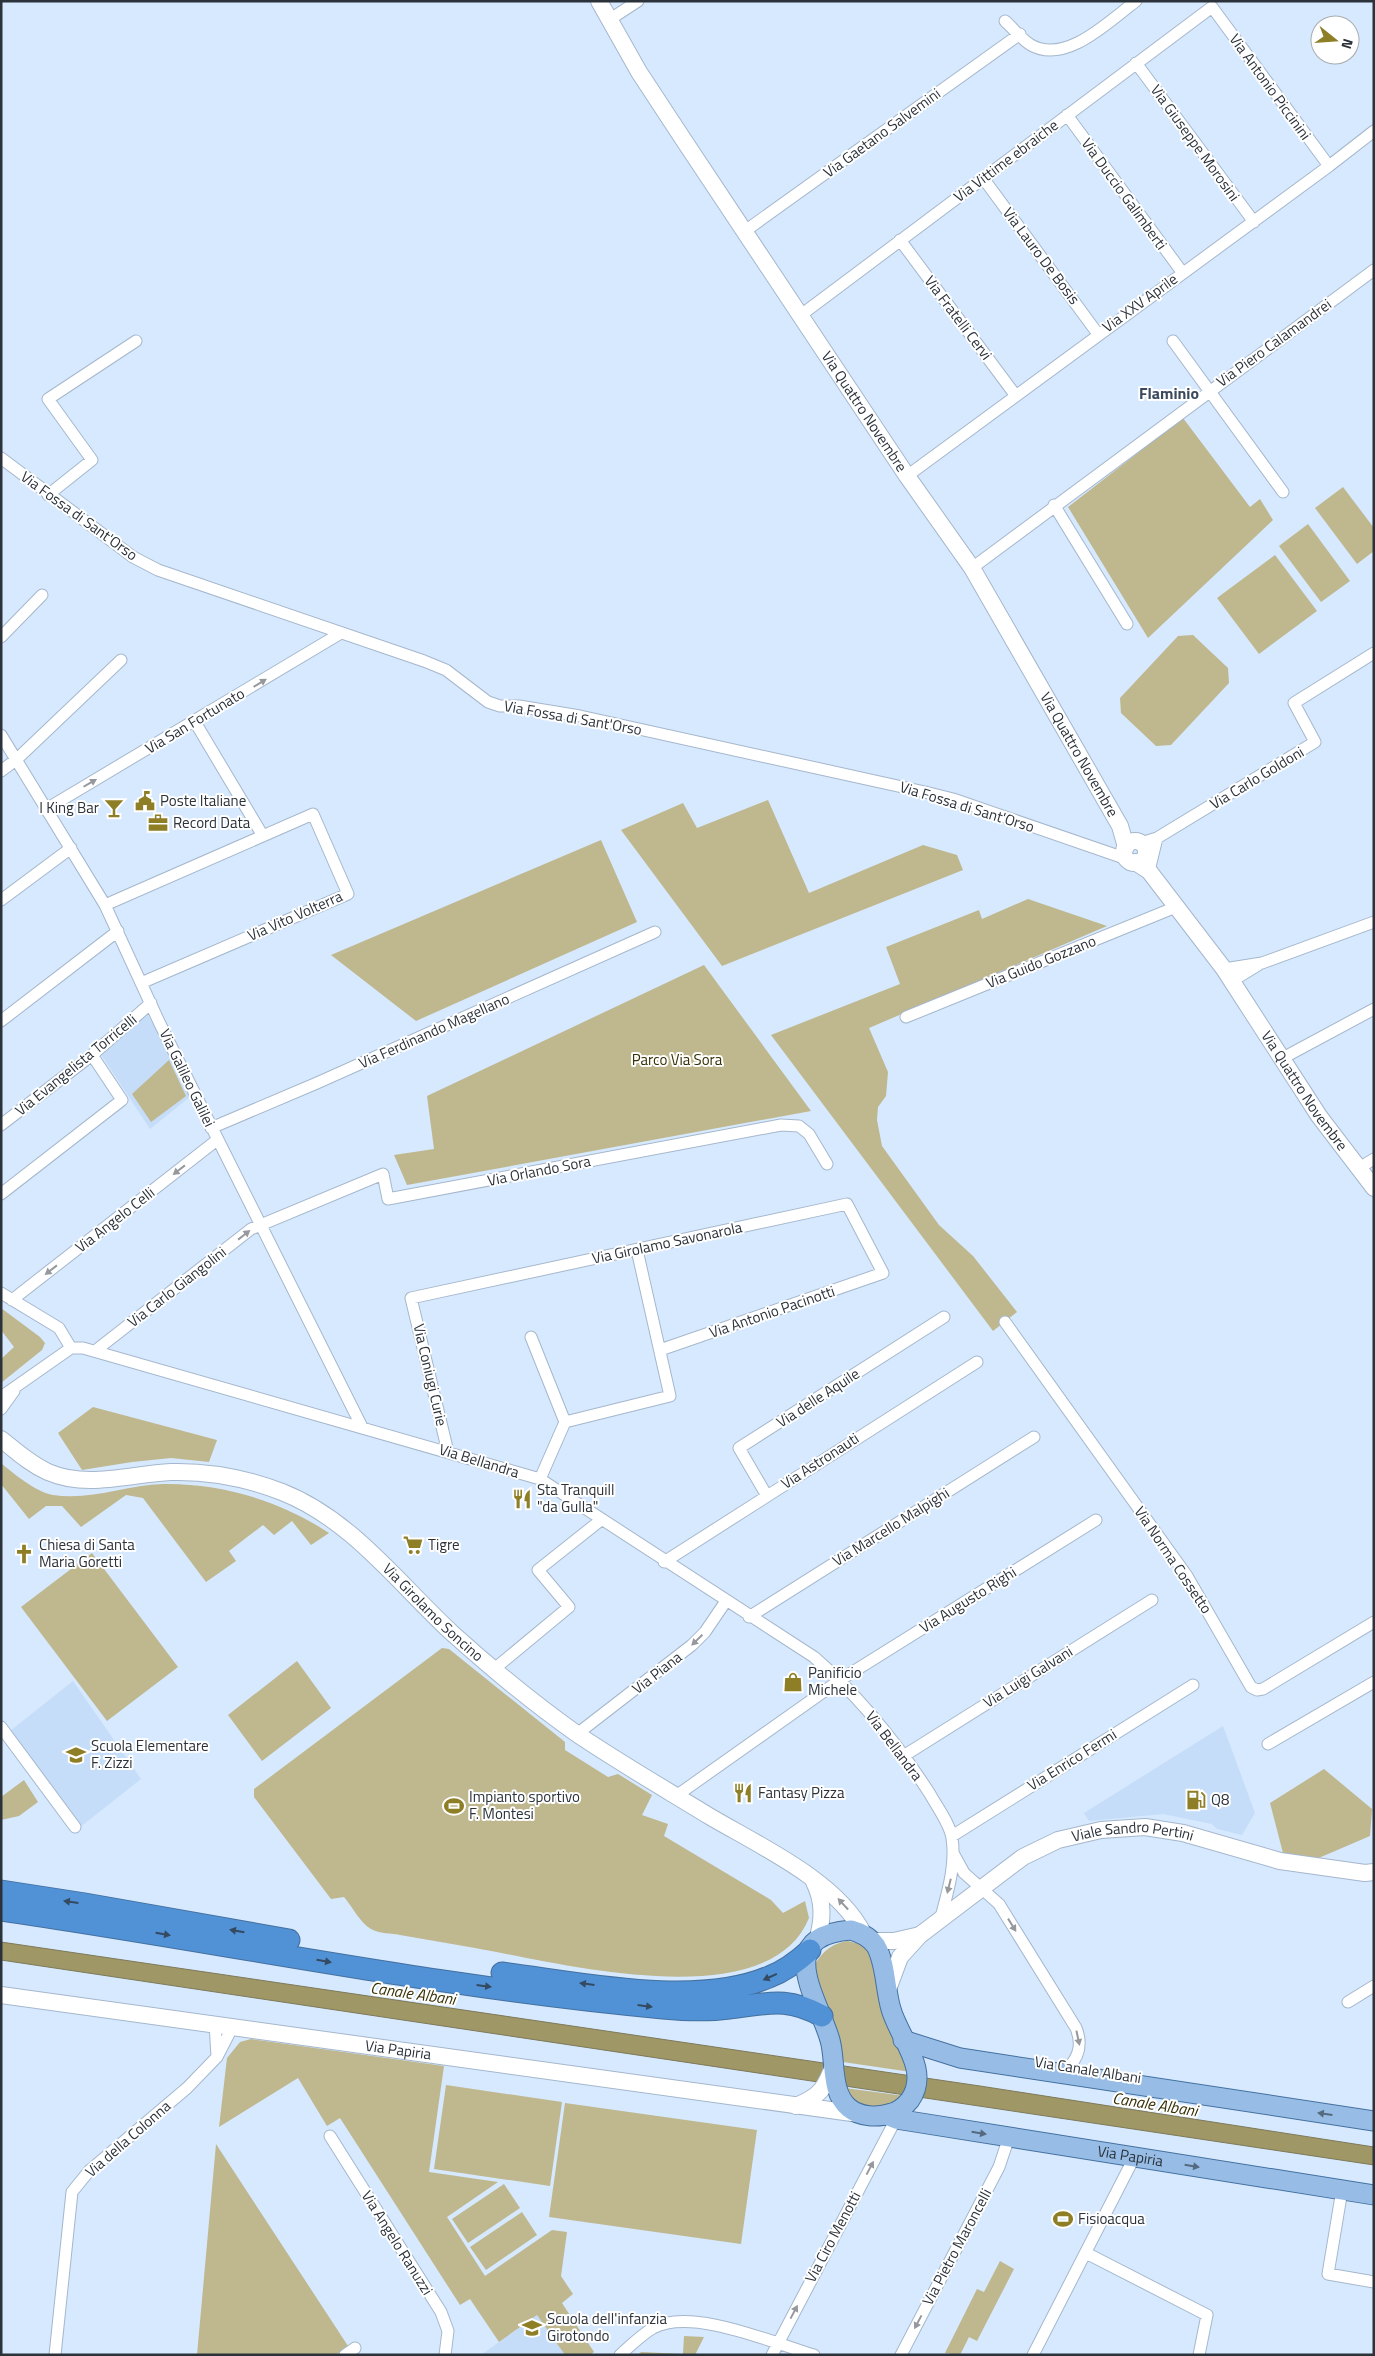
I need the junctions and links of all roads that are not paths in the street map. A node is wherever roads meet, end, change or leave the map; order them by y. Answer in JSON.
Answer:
{"nodes":[{"id":1,"x":599,"y":1,"type":"edge"},
{"id":2,"x":638,"y":1,"type":"edge"},
{"id":3,"x":1136,"y":1,"type":"edge"},
{"id":4,"x":1212,"y":7,"type":"joint"},
{"id":5,"x":609,"y":20,"type":"junction"},
{"id":6,"x":1006,"y":21,"type":"dead end"},
{"id":7,"x":1020,"y":34,"type":"junction"},
{"id":8,"x":1136,"y":63,"type":"junction"},
{"id":9,"x":1067,"y":115,"type":"junction"},
{"id":10,"x":1374,"y":131,"type":"edge"},
{"id":11,"x":1329,"y":166,"type":"junction"},
{"id":12,"x":983,"y":178,"type":"junction"},
{"id":13,"x":1254,"y":222,"type":"junction"},
{"id":14,"x":745,"y":231,"type":"junction"},
{"id":15,"x":900,"y":240,"type":"junction"},
{"id":16,"x":1374,"y":270,"type":"edge"},
{"id":17,"x":1182,"y":272,"type":"junction"},
{"id":18,"x":801,"y":315,"type":"junction"},
{"id":19,"x":1098,"y":334,"type":"junction"},
{"id":20,"x":136,"y":341,"type":"dead end"},
{"id":21,"x":1173,"y":341,"type":"dead end"},
{"id":22,"x":1209,"y":390,"type":"junction"},
{"id":23,"x":1016,"y":396,"type":"junction"},
{"id":24,"x":1,"y":458,"type":"edge"},
{"id":25,"x":907,"y":476,"type":"junction"},
{"id":26,"x":1283,"y":492,"type":"dead end"},
{"id":27,"x":48,"y":495,"type":"junction"},
{"id":28,"x":1054,"y":505,"type":"junction"},
{"id":29,"x":972,"y":568,"type":"junction"},
{"id":30,"x":42,"y":596,"type":"dead end"},
{"id":31,"x":1127,"y":624,"type":"dead end"},
{"id":32,"x":341,"y":633,"type":"junction"},
{"id":33,"x":1,"y":637,"type":"edge"},
{"id":34,"x":1374,"y":653,"type":"edge"},
{"id":35,"x":121,"y":660,"type":"dead end"},
{"id":36,"x":194,"y":722,"type":"junction"},
{"id":37,"x":1,"y":735,"type":"edge"},
{"id":38,"x":17,"y":759,"type":"junction"},
{"id":39,"x":1,"y":770,"type":"edge"},
{"id":40,"x":48,"y":808,"type":"junction"},
{"id":41,"x":263,"y":836,"type":"junction"},
{"id":42,"x":1157,"y":838,"type":"junction"},
{"id":43,"x":70,"y":848,"type":"junction"},
{"id":44,"x":1135,"y":851,"type":"junction"},
{"id":45,"x":1149,"y":872,"type":"junction"},
{"id":46,"x":1,"y":900,"type":"edge"},
{"id":47,"x":105,"y":905,"type":"junction"},
{"id":48,"x":1176,"y":907,"type":"junction"},
{"id":49,"x":1374,"y":922,"type":"edge"},
{"id":50,"x":118,"y":931,"type":"junction"},
{"id":51,"x":655,"y":932,"type":"dead end"},
{"id":52,"x":1228,"y":975,"type":"junction"},
{"id":53,"x":141,"y":983,"type":"junction"},
{"id":54,"x":151,"y":1004,"type":"junction"},
{"id":55,"x":1374,"y":1009,"type":"edge"},
{"id":56,"x":906,"y":1017,"type":"dead end"},
{"id":57,"x":1,"y":1021,"type":"edge"},
{"id":58,"x":92,"y":1054,"type":"junction"},
{"id":59,"x":1281,"y":1059,"type":"junction"},
{"id":60,"x":1,"y":1126,"type":"edge"},
{"id":61,"x":211,"y":1128,"type":"junction"},
{"id":62,"x":217,"y":1140,"type":"junction"},
{"id":63,"x":1374,"y":1159,"type":"edge"},
{"id":64,"x":827,"y":1164,"type":"dead end"},
{"id":65,"x":1359,"y":1168,"type":"junction"},
{"id":66,"x":1374,"y":1188,"type":"edge"},
{"id":67,"x":1,"y":1194,"type":"edge"},
{"id":68,"x":261,"y":1226,"type":"junction"},
{"id":69,"x":637,"y":1250,"type":"junction"},
{"id":70,"x":883,"y":1273,"type":"joint"},
{"id":71,"x":1,"y":1293,"type":"edge"},
{"id":72,"x":411,"y":1298,"type":"joint"},
{"id":73,"x":12,"y":1300,"type":"junction"},
{"id":74,"x":944,"y":1317,"type":"dead end"},
{"id":75,"x":1004,"y":1322,"type":"dead end"},
{"id":76,"x":531,"y":1338,"type":"dead end"},
{"id":77,"x":71,"y":1348,"type":"junction"},
{"id":78,"x":660,"y":1350,"type":"junction"},
{"id":79,"x":95,"y":1351,"type":"junction"},
{"id":80,"x":977,"y":1362,"type":"dead end"},
{"id":81,"x":16,"y":1388,"type":"junction"},
{"id":82,"x":1,"y":1397,"type":"edge"},
{"id":83,"x":1,"y":1409,"type":"edge"},
{"id":84,"x":565,"y":1422,"type":"junction"},
{"id":85,"x":1,"y":1424,"type":"edge"},
{"id":86,"x":362,"y":1427,"type":"junction"},
{"id":87,"x":1034,"y":1438,"type":"dead end"},
{"id":88,"x":1,"y":1439,"type":"edge"},
{"id":89,"x":17,"y":1452,"type":"junction"},
{"id":90,"x":448,"y":1452,"type":"junction"},
{"id":91,"x":540,"y":1480,"type":"junction"},
{"id":92,"x":767,"y":1496,"type":"junction"},
{"id":93,"x":601,"y":1520,"type":"junction"},
{"id":94,"x":1096,"y":1520,"type":"dead end"},
{"id":95,"x":664,"y":1562,"type":"junction"},
{"id":96,"x":1152,"y":1600,"type":"dead end"},
{"id":97,"x":726,"y":1601,"type":"junction"},
{"id":98,"x":749,"y":1616,"type":"junction"},
{"id":99,"x":1374,"y":1622,"type":"edge"},
{"id":100,"x":494,"y":1670,"type":"junction"},
{"id":101,"x":840,"y":1680,"type":"junction"},
{"id":102,"x":1374,"y":1682,"type":"edge"},
{"id":103,"x":1193,"y":1685,"type":"dead end"},
{"id":104,"x":1,"y":1727,"type":"edge"},
{"id":105,"x":577,"y":1734,"type":"junction"},
{"id":106,"x":1268,"y":1744,"type":"dead end"},
{"id":107,"x":905,"y":1755,"type":"junction"},
{"id":108,"x":676,"y":1796,"type":"junction"},
{"id":109,"x":75,"y":1827,"type":"dead end"},
{"id":110,"x":952,"y":1836,"type":"junction"},
{"id":111,"x":953,"y":1853,"type":"junction"},
{"id":112,"x":1374,"y":1872,"type":"edge"},
{"id":113,"x":814,"y":1882,"type":"junction"},
{"id":114,"x":982,"y":1886,"type":"junction"},
{"id":115,"x":1,"y":1892,"type":"edge"},
{"id":116,"x":1,"y":1910,"type":"edge"},
{"id":117,"x":117,"y":1918,"type":"junction"},
{"id":118,"x":941,"y":1918,"type":"junction"},
{"id":119,"x":920,"y":1936,"type":"junction"},
{"id":120,"x":867,"y":1937,"type":"junction"},
{"id":121,"x":813,"y":1945,"type":"junction"},
{"id":122,"x":1374,"y":1986,"type":"edge"},
{"id":123,"x":886,"y":1992,"type":"junction"},
{"id":124,"x":1,"y":1995,"type":"edge"},
{"id":125,"x":1348,"y":2002,"type":"dead end"},
{"id":126,"x":822,"y":2016,"type":"junction"},
{"id":127,"x":215,"y":2023,"type":"junction"},
{"id":128,"x":233,"y":2026,"type":"junction"},
{"id":129,"x":903,"y":2040,"type":"junction"},
{"id":130,"x":217,"y":2057,"type":"junction"},
{"id":131,"x":960,"y":2058,"type":"junction"},
{"id":132,"x":834,"y":2064,"type":"junction"},
{"id":133,"x":1068,"y":2068,"type":"junction"},
{"id":134,"x":1214,"y":2098,"type":"junction"},
{"id":135,"x":796,"y":2106,"type":"junction"},
{"id":136,"x":859,"y":2114,"type":"junction"},
{"id":137,"x":891,"y":2117,"type":"junction"},
{"id":138,"x":1374,"y":2121,"type":"edge"},
{"id":139,"x":330,"y":2136,"type":"dead end"},
{"id":140,"x":1010,"y":2137,"type":"junction"},
{"id":141,"x":1136,"y":2156,"type":"junction"},
{"id":142,"x":1342,"y":2190,"type":"junction"},
{"id":143,"x":1374,"y":2195,"type":"edge"},
{"id":144,"x":1086,"y":2253,"type":"junction"},
{"id":145,"x":1374,"y":2282,"type":"edge"},
{"id":146,"x":774,"y":2349,"type":"edge"},
{"id":147,"x":55,"y":2355,"type":"edge"},
{"id":148,"x":445,"y":2355,"type":"edge"},
{"id":149,"x":620,"y":2355,"type":"edge"},
{"id":150,"x":814,"y":2355,"type":"edge"},
{"id":151,"x":901,"y":2355,"type":"edge"},
{"id":152,"x":1033,"y":2355,"type":"edge"},
{"id":153,"x":1199,"y":2355,"type":"edge"}],
"edges":[{"from":1,"to":5,"type":"main road","name":"Via Quattro Novembre"},
{"from":2,"to":5,"type":"street"},
{"from":3,"to":7,"type":"street"},
{"from":4,"to":8,"type":"street","name":"Via Vittime ebraiche"},
{"from":4,"to":11,"type":"street","name":"Via Antonio Piccinini"},
{"from":5,"to":14,"type":"main road","name":"Via Quattro Novembre"},
{"from":6,"to":7,"type":"street"},
{"from":7,"to":14,"type":"street","name":"Via Gaetano Salvemini"},
{"from":8,"to":9,"type":"street","name":"Via Vittime ebraiche"},
{"from":8,"to":13,"type":"street","name":"Via Giuseppe Morosini"},
{"from":9,"to":12,"type":"street","name":"Via Vittime ebraiche"},
{"from":9,"to":17,"type":"street","name":"Via Duccio Galimberti"},
{"from":10,"to":11,"type":"street","name":"Via XXV Aprile"},
{"from":11,"to":13,"type":"street","name":"Via XXV Aprile"},
{"from":12,"to":15,"type":"street","name":"Via Vittime ebraiche"},
{"from":12,"to":19,"type":"street","name":"Via Lauro De Bosis"},
{"from":13,"to":17,"type":"street","name":"Via XXV Aprile"},
{"from":14,"to":18,"type":"main road","name":"Via Quattro Novembre"},
{"from":15,"to":18,"type":"street","name":"Via Vittime ebraiche"},
{"from":15,"to":23,"type":"street","name":"Via Fratelli Cervi"},
{"from":16,"to":22,"type":"street","name":"Via Piero Calamandrei"},
{"from":17,"to":19,"type":"street","name":"Via XXV Aprile"},
{"from":18,"to":25,"type":"main road","name":"Via Quattro Novembre"},
{"from":19,"to":23,"type":"street","name":"Via XXV Aprile"},
{"from":20,"to":27,"type":"street"},
{"from":21,"to":22,"type":"street"},
{"from":22,"to":26,"type":"street"},
{"from":22,"to":28,"type":"street","name":"Via Piero Calamandrei"},
{"from":23,"to":25,"type":"street","name":"Via XXV Aprile"},
{"from":24,"to":27,"type":"street","name":"Via Fossa di Sant'Orso"},
{"from":25,"to":29,"type":"main road","name":"Via Quattro Novembre"},
{"from":27,"to":32,"type":"street","name":"Via Fossa di Sant'Orso"},
{"from":28,"to":29,"type":"street","name":"Via Piero Calamandrei"},
{"from":28,"to":31,"type":"street"},
{"from":29,"to":44,"type":"main road","name":"Via Quattro Novembre"},
{"from":30,"to":33,"type":"street"},
{"from":36,"to":32,"type":"street","name":"Via San Fortunato","one_way":true},
{"from":32,"to":44,"type":"street","name":"Via Fossa di Sant'Orso"},
{"from":34,"to":42,"type":"street","name":"Via Carlo Goldoni"},
{"from":35,"to":38,"type":"street"},
{"from":40,"to":36,"type":"street","name":"Via San Fortunato","one_way":true},
{"from":36,"to":41,"type":"street"},
{"from":37,"to":38,"type":"street","name":"Via Galileo Galilei"},
{"from":38,"to":39,"type":"street"},
{"from":38,"to":40,"type":"street","name":"Via Galileo Galilei"},
{"from":40,"to":43,"type":"street","name":"Via Galileo Galilei"},
{"from":41,"to":47,"type":"street"},
{"from":41,"to":53,"type":"street","name":"Via Vito Volterra"},
{"from":42,"to":44,"type":"street","name":"Via Carlo Goldoni"},
{"from":42,"to":45,"type":"street"},
{"from":43,"to":46,"type":"street"},
{"from":43,"to":47,"type":"street","name":"Via Galileo Galilei"},
{"from":44,"to":45,"type":"main road","name":"Via Quattro Novembre"},
{"from":45,"to":48,"type":"main road","name":"Via Quattro Novembre"},
{"from":47,"to":50,"type":"street","name":"Via Galileo Galilei"},
{"from":48,"to":52,"type":"main road","name":"Via Quattro Novembre"},
{"from":48,"to":56,"type":"street","name":"Via Guido Gozzano"},
{"from":49,"to":52,"type":"street"},
{"from":50,"to":53,"type":"street","name":"Via Galileo Galilei"},
{"from":50,"to":57,"type":"street"},
{"from":51,"to":61,"type":"street","name":"Via Ferdinando Magellano"},
{"from":52,"to":59,"type":"main road","name":"Via Quattro Novembre"},
{"from":53,"to":54,"type":"street","name":"Via Galileo Galilei"},
{"from":54,"to":58,"type":"street","name":"Via Evangelista Torricelli"},
{"from":54,"to":61,"type":"street","name":"Via Galileo Galilei"},
{"from":55,"to":59,"type":"street"},
{"from":58,"to":60,"type":"street","name":"Via Evangelista Torricelli"},
{"from":58,"to":67,"type":"street"},
{"from":59,"to":65,"type":"main road","name":"Via Quattro Novembre"},
{"from":61,"to":62,"type":"street","name":"Via Galileo Galilei"},
{"from":62,"to":68,"type":"street","name":"Via Galileo Galilei"},
{"from":62,"to":73,"type":"street","name":"Via Angelo Celli","one_way":true},
{"from":63,"to":65,"type":"street"},
{"from":64,"to":68,"type":"street","name":"Via Orlando Sora"},
{"from":65,"to":66,"type":"main road","name":"Via Quattro Novembre"},
{"from":79,"to":68,"type":"street","name":"Via Carlo Giangolini","one_way":true},
{"from":68,"to":86,"type":"street","name":"Via Galileo Galilei"},
{"from":69,"to":70,"type":"street","name":"Via Girolamo Savonarola"},
{"from":69,"to":72,"type":"street","name":"Via Girolamo Savonarola"},
{"from":69,"to":78,"type":"street"},
{"from":70,"to":78,"type":"street","name":"Via Antonio Pacinotti"},
{"from":71,"to":73,"type":"street"},
{"from":72,"to":90,"type":"street","name":"Via Coniugi Curie"},
{"from":73,"to":77,"type":"street"},
{"from":74,"to":92,"type":"street","name":"Via delle Aquile"},
{"from":75,"to":99,"type":"street","name":"Via Norma Cossetto"},
{"from":76,"to":84,"type":"street"},
{"from":77,"to":79,"type":"street","name":"Via Bellandra"},
{"from":77,"to":81,"type":"street"},
{"from":78,"to":84,"type":"street"},
{"from":79,"to":86,"type":"street","name":"Via Bellandra"},
{"from":80,"to":92,"type":"street","name":"Via Astronauti"},
{"from":81,"to":82,"type":"street"},
{"from":81,"to":83,"type":"street"},
{"from":84,"to":91,"type":"street"},
{"from":85,"to":89,"type":"main road","name":"Via Girolamo Soncino"},
{"from":86,"to":90,"type":"street","name":"Via Bellandra"},
{"from":87,"to":98,"type":"street","name":"Via Marcello Malpighi"},
{"from":88,"to":89,"type":"main road","name":"Via Girolamo Soncino"},
{"from":89,"to":100,"type":"main road","name":"Via Girolamo Soncino"},
{"from":90,"to":91,"type":"street","name":"Via Bellandra"},
{"from":91,"to":93,"type":"street","name":"Via Bellandra"},
{"from":92,"to":95,"type":"street","name":"Via Astronauti"},
{"from":93,"to":95,"type":"street","name":"Via Bellandra"},
{"from":93,"to":100,"type":"street"},
{"from":94,"to":101,"type":"street","name":"Via Augusto Righi"},
{"from":95,"to":97,"type":"street","name":"Via Bellandra"},
{"from":96,"to":107,"type":"street","name":"Via Luigi Galvani"},
{"from":97,"to":98,"type":"street","name":"Via Bellandra"},
{"from":97,"to":105,"type":"street","name":"Via Piana","one_way":true},
{"from":98,"to":101,"type":"street","name":"Via Bellandra"},
{"from":100,"to":105,"type":"main road","name":"Via Girolamo Soncino"},
{"from":101,"to":107,"type":"street","name":"Via Bellandra"},
{"from":101,"to":108,"type":"street","name":"Via Augusto Righi"},
{"from":102,"to":106,"type":"street"},
{"from":103,"to":110,"type":"street","name":"Via Enrico Fermi"},
{"from":104,"to":109,"type":"street"},
{"from":105,"to":108,"type":"main road","name":"Via Girolamo Soncino"},
{"from":107,"to":110,"type":"street","name":"Via Bellandra"},
{"from":108,"to":113,"type":"main road","name":"Via Girolamo Soncino"},
{"from":110,"to":111,"type":"street","name":"Via Bellandra"},
{"from":111,"to":114,"type":"street","name":"Via Bellandra"},
{"from":111,"to":118,"type":"street","name":"Via Bellandra","one_way":true},
{"from":112,"to":114,"type":"main road","name":"Viale Sandro Pertini"},
{"from":120,"to":113,"type":"main road","name":"Via Girolamo Soncino","one_way":true},
{"from":113,"to":121,"type":"main road"},
{"from":114,"to":118,"type":"main road","name":"Viale Sandro Pertini"},
{"from":114,"to":133,"type":"street","name":"Via Bellandra","one_way":true},
{"from":117,"to":115,"type":"highway","one_way":true},
{"from":116,"to":117,"type":"highway"},
{"from":121,"to":117,"type":"highway","one_way":true},
{"from":117,"to":126,"type":"highway","one_way":true},
{"from":118,"to":119,"type":"main road","name":"Viale Sandro Pertini"},
{"from":119,"to":120,"type":"main road","name":"Viale Sandro Pertini"},
{"from":119,"to":123,"type":"main road","name":"Viale Sandro Pertini"},
{"from":120,"to":121,"type":"main road"},
{"from":120,"to":123,"type":"main road"},
{"from":121,"to":126,"type":"main road"},
{"from":122,"to":125,"type":"street"},
{"from":123,"to":129,"type":"main road"},
{"from":124,"to":127,"type":"main road","name":"Via Papiria"},
{"from":126,"to":132,"type":"main road"},
{"from":127,"to":128,"type":"main road","name":"Via Papiria"},
{"from":127,"to":130,"type":"street"},
{"from":128,"to":130,"type":"street","name":"Via della Colonna"},
{"from":128,"to":135,"type":"main road","name":"Via Papiria"},
{"from":129,"to":131,"type":"main road","name":"Via Canale Albani"},
{"from":129,"to":137,"type":"main road"},
{"from":130,"to":147,"type":"street","name":"Via della Colonna"},
{"from":131,"to":133,"type":"street","name":"Via Canale Albani"},
{"from":131,"to":134,"type":"main road","name":"Via Canale Albani"},
{"from":132,"to":135,"type":"main road"},
{"from":132,"to":136,"type":"main road"},
{"from":133,"to":134,"type":"street","name":"Via Canale Albani"},
{"from":138,"to":134,"type":"main road","name":"Via Canale Albani","one_way":true},
{"from":135,"to":136,"type":"main road","name":"Via Papiria"},
{"from":136,"to":137,"type":"main road","name":"Via Papiria"},
{"from":137,"to":140,"type":"main road","name":"Via Papiria","one_way":true},
{"from":146,"to":137,"type":"street","name":"Via Ciro Menotti","one_way":true},
{"from":139,"to":148,"type":"street","name":"Via Angelo Ranuzzi"},
{"from":140,"to":141,"type":"main road","name":"Via Papiria"},
{"from":140,"to":151,"type":"street","name":"Via Pietro Maroncelli","one_way":true},
{"from":141,"to":142,"type":"main road","name":"Via Papiria","one_way":true},
{"from":141,"to":144,"type":"street"},
{"from":142,"to":143,"type":"main road","name":"Via Papiria"},
{"from":142,"to":145,"type":"street"},
{"from":144,"to":152,"type":"street"},
{"from":144,"to":153,"type":"street"},
{"from":146,"to":149,"type":"street"},
{"from":146,"to":150,"type":"street"}]}
